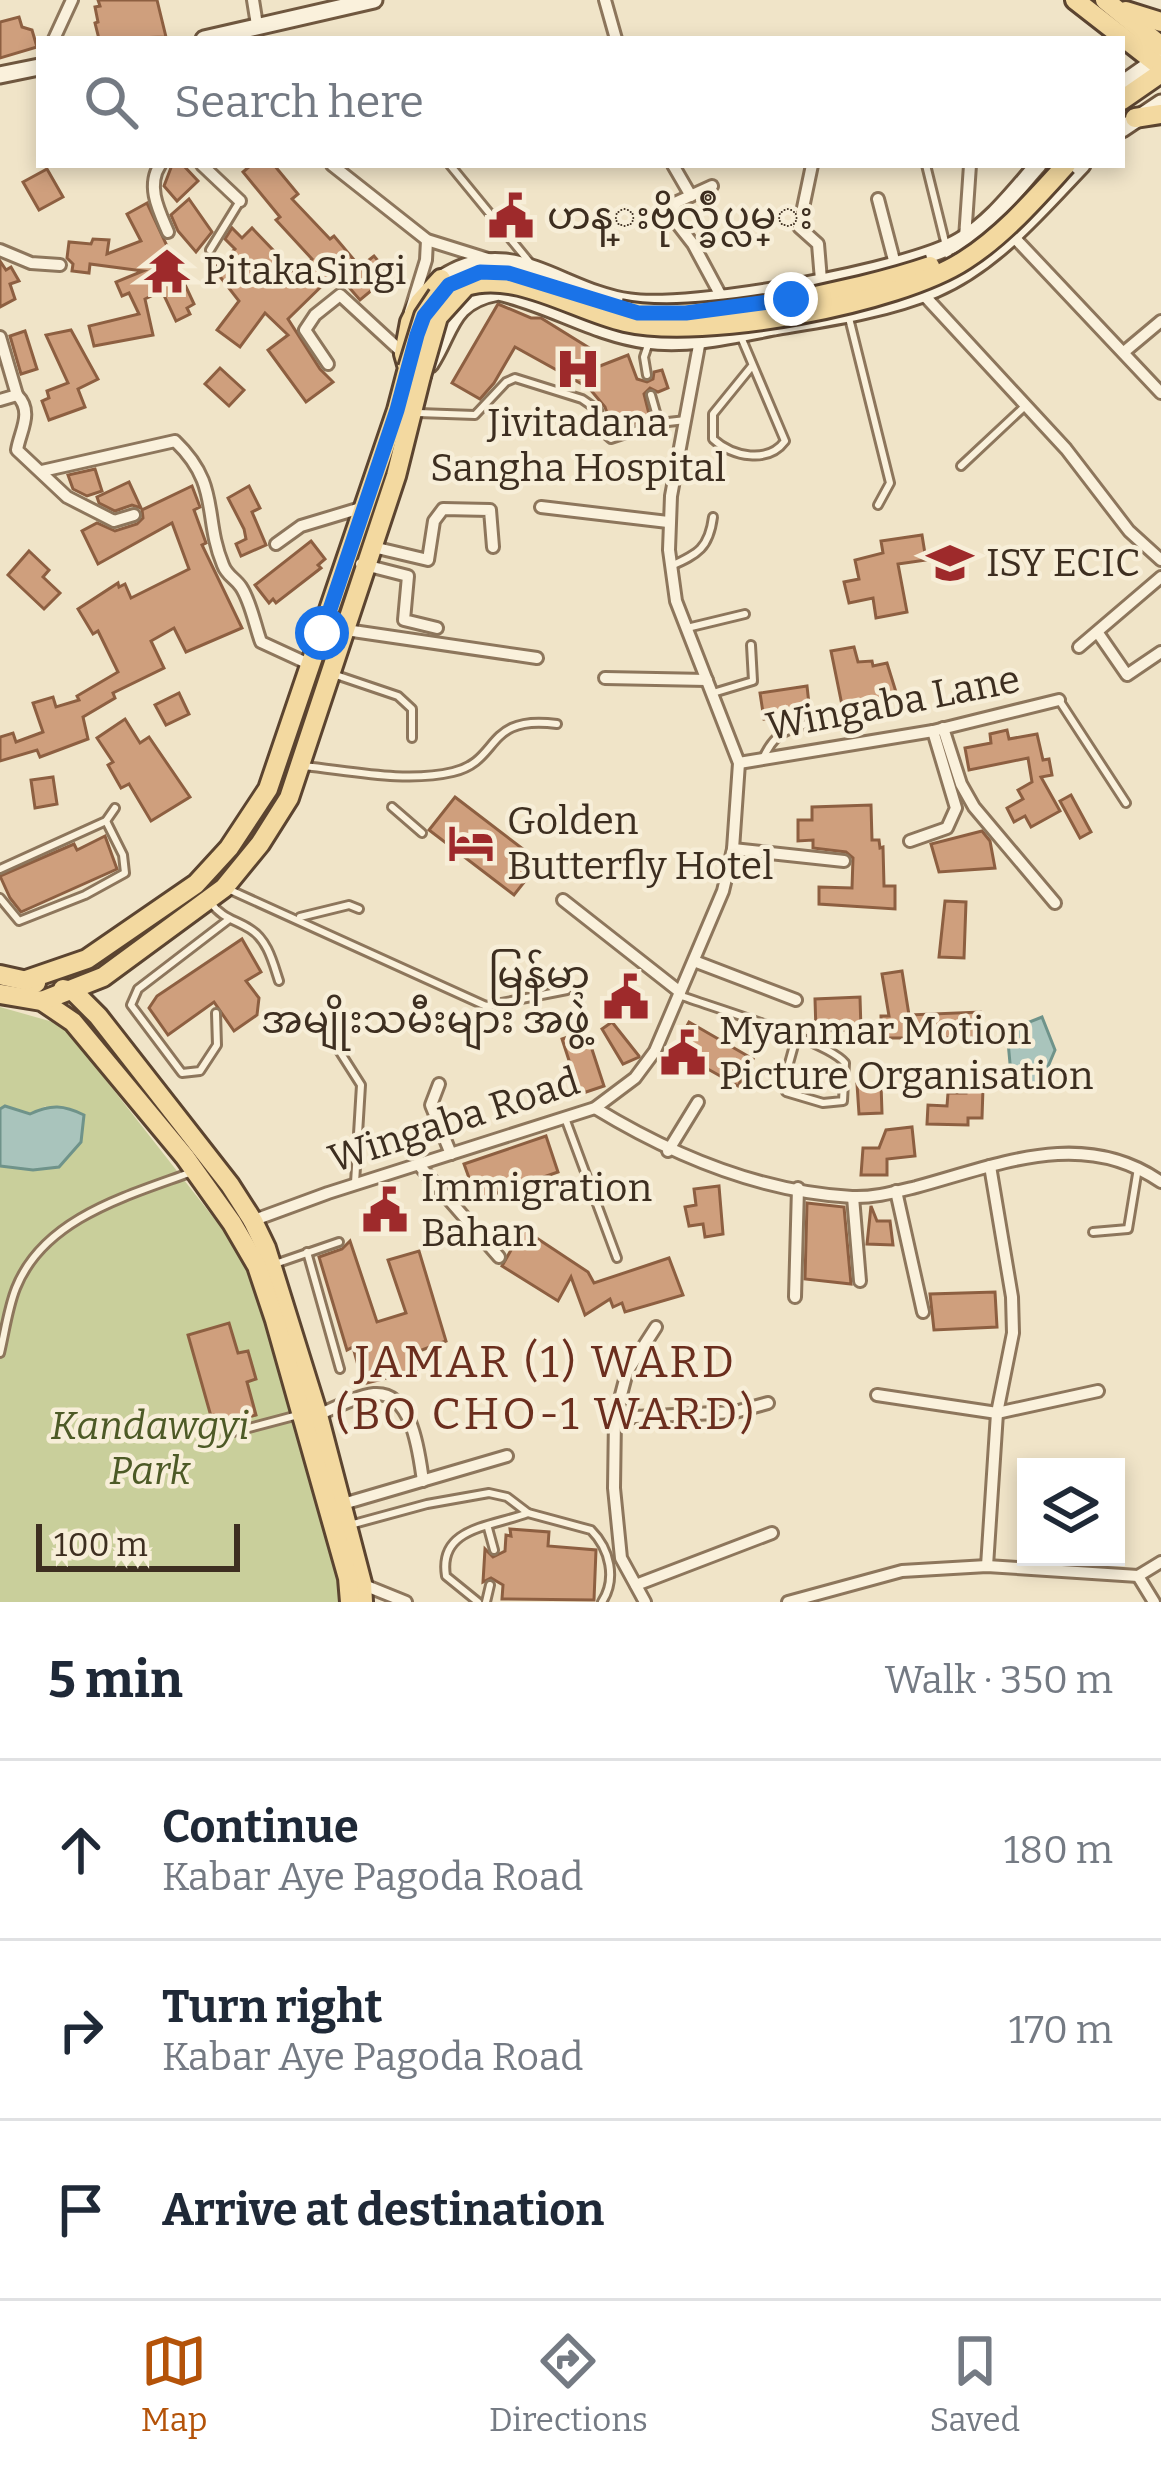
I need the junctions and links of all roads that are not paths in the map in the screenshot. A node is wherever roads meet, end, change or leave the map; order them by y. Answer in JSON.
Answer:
{"nodes":[{"id":1,"x":72,"y":0,"type":"edge"},
{"id":2,"x":253,"y":0,"type":"edge"},
{"id":3,"x":374,"y":0,"type":"edge"},
{"id":4,"x":605,"y":0,"type":"edge"},
{"id":5,"x":1075,"y":0,"type":"edge"},
{"id":6,"x":1106,"y":8,"type":"edge"},
{"id":7,"x":1161,"y":22,"type":"edge"},
{"id":8,"x":251,"y":31,"type":"edge"},
{"id":9,"x":55,"y":36,"type":"edge"},
{"id":10,"x":615,"y":36,"type":"edge"},
{"id":11,"x":1160,"y":60,"type":"edge"},
{"id":12,"x":36,"y":68,"type":"edge"},
{"id":13,"x":0,"y":75,"type":"edge"},
{"id":14,"x":1125,"y":82,"type":"edge"},
{"id":15,"x":1161,"y":88,"type":"edge"},
{"id":16,"x":1125,"y":97,"type":"edge"},
{"id":17,"x":1161,"y":103,"type":"edge"},
{"id":18,"x":1161,"y":114,"type":"edge"},
{"id":19,"x":1126,"y":121,"type":"edge"},
{"id":20,"x":158,"y":168,"type":"edge"},
{"id":21,"x":205,"y":168,"type":"edge"},
{"id":22,"x":336,"y":168,"type":"edge"},
{"id":23,"x":452,"y":168,"type":"edge"},
{"id":24,"x":676,"y":168,"type":"edge"},
{"id":25,"x":811,"y":168,"type":"edge"},
{"id":26,"x":927,"y":168,"type":"edge"},
{"id":27,"x":970,"y":168,"type":"edge"},
{"id":28,"x":1035,"y":168,"type":"edge"},
{"id":29,"x":1049,"y":168,"type":"edge"},
{"id":30,"x":1063,"y":168,"type":"edge"},
{"id":31,"x":1079,"y":168,"type":"edge"},
{"id":32,"x":712,"y":186,"type":"dead end"},
{"id":33,"x":691,"y":196,"type":"junction"},
{"id":34,"x":878,"y":199,"type":"dead end"},
{"id":35,"x":240,"y":201,"type":"joint"},
{"id":36,"x":995,"y":213,"type":"junction"},
{"id":37,"x":168,"y":232,"type":"dead end"},
{"id":38,"x":1012,"y":235,"type":"junction"},
{"id":39,"x":965,"y":238,"type":"junction"},
{"id":40,"x":427,"y":240,"type":"junction"},
{"id":41,"x":946,"y":249,"type":"junction"},
{"id":42,"x":0,"y":250,"type":"edge"},
{"id":43,"x":210,"y":250,"type":"dead end"},
{"id":44,"x":491,"y":260,"type":"junction"},
{"id":45,"x":60,"y":265,"type":"dead end"},
{"id":46,"x":896,"y":265,"type":"junction"},
{"id":47,"x":535,"y":269,"type":"junction"},
{"id":48,"x":955,"y":278,"type":"junction"},
{"id":49,"x":441,"y":279,"type":"joint"},
{"id":50,"x":821,"y":280,"type":"junction"},
{"id":51,"x":922,"y":293,"type":"junction"},
{"id":52,"x":721,"y":296,"type":"junction"},
{"id":53,"x":848,"y":314,"type":"junction"},
{"id":54,"x":1161,"y":321,"type":"edge"},
{"id":55,"x":410,"y":322,"type":"junction"},
{"id":56,"x":740,"y":334,"type":"junction"},
{"id":57,"x":0,"y":337,"type":"edge"},
{"id":58,"x":700,"y":340,"type":"junction"},
{"id":59,"x":650,"y":341,"type":"junction"},
{"id":60,"x":1124,"y":352,"type":"junction"},
{"id":61,"x":328,"y":364,"type":"dead end"},
{"id":62,"x":752,"y":365,"type":"junction"},
{"id":63,"x":411,"y":366,"type":"junction"},
{"id":64,"x":647,"y":375,"type":"dead end"},
{"id":65,"x":1161,"y":393,"type":"edge"},
{"id":66,"x":17,"y":395,"type":"junction"},
{"id":67,"x":651,"y":395,"type":"dead end"},
{"id":68,"x":0,"y":400,"type":"edge"},
{"id":69,"x":1026,"y":405,"type":"junction"},
{"id":70,"x":414,"y":413,"type":"junction"},
{"id":71,"x":686,"y":420,"type":"junction"},
{"id":72,"x":659,"y":423,"type":"junction"},
{"id":73,"x":961,"y":466,"type":"dead end"},
{"id":74,"x":42,"y":471,"type":"junction"},
{"id":75,"x":878,"y":505,"type":"dead end"},
{"id":76,"x":364,"y":507,"type":"junction"},
{"id":77,"x":541,"y":507,"type":"dead end"},
{"id":78,"x":134,"y":515,"type":"dead end"},
{"id":79,"x":713,"y":518,"type":"dead end"},
{"id":80,"x":668,"y":521,"type":"junction"},
{"id":81,"x":1161,"y":538,"type":"edge"},
{"id":82,"x":276,"y":544,"type":"dead end"},
{"id":83,"x":493,"y":547,"type":"dead end"},
{"id":84,"x":1149,"y":550,"type":"junction"},
{"id":85,"x":370,"y":556,"type":"junction"},
{"id":86,"x":346,"y":559,"type":"junction"},
{"id":87,"x":1161,"y":560,"type":"edge"},
{"id":88,"x":671,"y":566,"type":"junction"},
{"id":89,"x":1161,"y":577,"type":"edge"},
{"id":90,"x":745,"y":614,"type":"dead end"},
{"id":91,"x":437,"y":628,"type":"dead end"},
{"id":92,"x":687,"y":628,"type":"junction"},
{"id":93,"x":346,"y":630,"type":"junction"},
{"id":94,"x":1098,"y":633,"type":"junction"},
{"id":95,"x":751,"y":645,"type":"dead end"},
{"id":96,"x":1078,"y":647,"type":"dead end"},
{"id":97,"x":1161,"y":652,"type":"edge"},
{"id":98,"x":537,"y":658,"type":"dead end"},
{"id":99,"x":310,"y":665,"type":"junction"},
{"id":100,"x":331,"y":674,"type":"junction"},
{"id":101,"x":605,"y":679,"type":"dead end"},
{"id":102,"x":707,"y":680,"type":"junction"},
{"id":103,"x":713,"y":693,"type":"junction"},
{"id":104,"x":1059,"y":700,"type":"joint"},
{"id":105,"x":818,"y":721,"type":"dead end"},
{"id":106,"x":556,"y":724,"type":"dead end"},
{"id":107,"x":938,"y":729,"type":"junction"},
{"id":108,"x":412,"y":738,"type":"dead end"},
{"id":109,"x":762,"y":761,"type":"junction"},
{"id":110,"x":739,"y":763,"type":"junction"},
{"id":111,"x":300,"y":766,"type":"junction"},
{"id":112,"x":1126,"y":803,"type":"dead end"},
{"id":113,"x":392,"y":807,"type":"dead end"},
{"id":114,"x":115,"y":808,"type":"dead end"},
{"id":115,"x":106,"y":821,"type":"junction"},
{"id":116,"x":422,"y":833,"type":"dead end"},
{"id":117,"x":910,"y":841,"type":"dead end"},
{"id":118,"x":733,"y":849,"type":"junction"},
{"id":119,"x":844,"y":861,"type":"dead end"},
{"id":120,"x":0,"y":869,"type":"edge"},
{"id":121,"x":216,"y":893,"type":"junction"},
{"id":122,"x":0,"y":898,"type":"edge"},
{"id":123,"x":563,"y":900,"type":"dead end"},
{"id":124,"x":1054,"y":903,"type":"dead end"},
{"id":125,"x":359,"y":909,"type":"dead end"},
{"id":126,"x":297,"y":918,"type":"junction"},
{"id":127,"x":228,"y":920,"type":"junction"},
{"id":128,"x":87,"y":959,"type":"junction"},
{"id":129,"x":694,"y":961,"type":"junction"},
{"id":130,"x":0,"y":975,"type":"edge"},
{"id":131,"x":103,"y":976,"type":"junction"},
{"id":132,"x":26,"y":980,"type":"junction"},
{"id":133,"x":278,"y":981,"type":"dead end"},
{"id":134,"x":567,"y":990,"type":"dead end"},
{"id":135,"x":73,"y":991,"type":"junction"},
{"id":136,"x":0,"y":994,"type":"edge"},
{"id":137,"x":680,"y":994,"type":"junction"},
{"id":138,"x":796,"y":1000,"type":"dead end"},
{"id":139,"x":42,"y":1001,"type":"junction"},
{"id":140,"x":216,"y":1013,"type":"dead end"},
{"id":141,"x":98,"y":1016,"type":"junction"},
{"id":142,"x":331,"y":1021,"type":"dead end"},
{"id":143,"x":82,"y":1031,"type":"junction"},
{"id":144,"x":796,"y":1038,"type":"junction"},
{"id":145,"x":439,"y":1084,"type":"dead end"},
{"id":146,"x":698,"y":1102,"type":"dead end"},
{"id":147,"x":595,"y":1108,"type":"junction"},
{"id":148,"x":565,"y":1118,"type":"junction"},
{"id":149,"x":668,"y":1151,"type":"junction"},
{"id":150,"x":451,"y":1154,"type":"junction"},
{"id":151,"x":418,"y":1164,"type":"junction"},
{"id":152,"x":990,"y":1166,"type":"junction"},
{"id":153,"x":1139,"y":1166,"type":"junction"},
{"id":154,"x":195,"y":1170,"type":"junction"},
{"id":155,"x":1161,"y":1181,"type":"edge"},
{"id":156,"x":355,"y":1184,"type":"junction"},
{"id":157,"x":798,"y":1188,"type":"junction"},
{"id":158,"x":896,"y":1191,"type":"junction"},
{"id":159,"x":853,"y":1197,"type":"junction"},
{"id":160,"x":253,"y":1221,"type":"junction"},
{"id":161,"x":232,"y":1223,"type":"junction"},
{"id":162,"x":1093,"y":1232,"type":"dead end"},
{"id":163,"x":339,"y":1242,"type":"dead end"},
{"id":164,"x":307,"y":1252,"type":"junction"},
{"id":165,"x":500,"y":1258,"type":"dead end"},
{"id":166,"x":617,"y":1258,"type":"dead end"},
{"id":167,"x":272,"y":1265,"type":"junction"},
{"id":168,"x":860,"y":1281,"type":"dead end"},
{"id":169,"x":795,"y":1297,"type":"dead end"},
{"id":170,"x":923,"y":1312,"type":"dead end"},
{"id":171,"x":656,"y":1327,"type":"dead end"},
{"id":172,"x":0,"y":1353,"type":"edge"},
{"id":173,"x":340,"y":1369,"type":"dead end"},
{"id":174,"x":300,"y":1382,"type":"junction"},
{"id":175,"x":1098,"y":1391,"type":"dead end"},
{"id":176,"x":877,"y":1395,"type":"dead end"},
{"id":177,"x":768,"y":1403,"type":"dead end"},
{"id":178,"x":998,"y":1413,"type":"junction"},
{"id":179,"x":310,"y":1414,"type":"junction"},
{"id":180,"x":615,"y":1418,"type":"junction"},
{"id":181,"x":226,"y":1434,"type":"dead end"},
{"id":182,"x":507,"y":1456,"type":"dead end"},
{"id":183,"x":423,"y":1481,"type":"junction"},
{"id":184,"x":343,"y":1504,"type":"junction"},
{"id":185,"x":528,"y":1514,"type":"junction"},
{"id":186,"x":341,"y":1527,"type":"junction"},
{"id":187,"x":488,"y":1528,"type":"junction"},
{"id":188,"x":772,"y":1532,"type":"dead end"},
{"id":189,"x":494,"y":1550,"type":"dead end"},
{"id":190,"x":615,"y":1558,"type":"junction"},
{"id":191,"x":1161,"y":1562,"type":"edge"},
{"id":192,"x":986,"y":1566,"type":"junction"},
{"id":193,"x":1138,"y":1576,"type":"junction"},
{"id":194,"x":490,"y":1585,"type":"dead end"},
{"id":195,"x":636,"y":1586,"type":"junction"},
{"id":196,"x":356,"y":1593,"type":"edge"},
{"id":197,"x":406,"y":1602,"type":"edge"},
{"id":198,"x":482,"y":1602,"type":"edge"},
{"id":199,"x":602,"y":1602,"type":"edge"},
{"id":200,"x":645,"y":1602,"type":"edge"},
{"id":201,"x":788,"y":1602,"type":"edge"},
{"id":202,"x":1154,"y":1602,"type":"edge"}],
"edges":[{"from":1,"to":9,"type":"street"},
{"from":2,"to":8,"type":"street"},
{"from":3,"to":8,"type":"main road"},
{"from":4,"to":10,"type":"street"},
{"from":5,"to":6,"type":"main road"},
{"from":6,"to":7,"type":"main road"},
{"from":6,"to":11,"type":"main road"},
{"from":11,"to":14,"type":"main road"},
{"from":11,"to":16,"type":"main road"},
{"from":12,"to":13,"type":"main road"},
{"from":15,"to":19,"type":"main road"},
{"from":17,"to":19,"type":"main road"},
{"from":18,"to":19,"type":"main road"},
{"from":20,"to":37,"type":"street"},
{"from":21,"to":35,"type":"street"},
{"from":22,"to":40,"type":"street"},
{"from":23,"to":47,"type":"lane"},
{"from":24,"to":33,"type":"street"},
{"from":25,"to":50,"type":"street"},
{"from":26,"to":41,"type":"lane"},
{"from":27,"to":39,"type":"street"},
{"from":28,"to":36,"type":"main road"},
{"from":29,"to":63,"type":"main road","bridge":true},
{"from":30,"to":63,"type":"main road","bridge":true},
{"from":31,"to":38,"type":"main road"},
{"from":32,"to":33,"type":"street"},
{"from":33,"to":52,"type":"street"},
{"from":34,"to":46,"type":"street"},
{"from":35,"to":43,"type":"lane"},
{"from":36,"to":38,"type":"main road"},
{"from":36,"to":39,"type":"main road"},
{"from":38,"to":48,"type":"main road"},
{"from":38,"to":60,"type":"street"},
{"from":39,"to":41,"type":"main road"},
{"from":40,"to":44,"type":"street"},
{"from":40,"to":55,"type":"street"},
{"from":41,"to":46,"type":"main road"},
{"from":41,"to":48,"type":"lane"},
{"from":42,"to":45,"type":"street"},
{"from":44,"to":47,"type":"main road"},
{"from":44,"to":49,"type":"main road"},
{"from":46,"to":50,"type":"main road"},
{"from":47,"to":52,"type":"main road"},
{"from":48,"to":51,"type":"main road"},
{"from":49,"to":55,"type":"main road"},
{"from":50,"to":52,"type":"main road"},
{"from":51,"to":53,"type":"main road"},
{"from":51,"to":69,"type":"street"},
{"from":53,"to":56,"type":"main road"},
{"from":53,"to":75,"type":"lane"},
{"from":54,"to":60,"type":"street"},
{"from":55,"to":63,"type":"main road"},
{"from":56,"to":58,"type":"main road"},
{"from":56,"to":62,"type":"lane"},
{"from":57,"to":66,"type":"street"},
{"from":58,"to":59,"type":"main road"},
{"from":58,"to":71,"type":"street","name":"Wingaba Road"},
{"from":59,"to":63,"type":"main road"},
{"from":59,"to":64,"type":"lane"},
{"from":60,"to":65,"type":"street"},
{"from":61,"to":63,"type":"street"},
{"from":62,"to":62,"type":"lane"},
{"from":63,"to":70,"type":"main road"},
{"from":63,"to":76,"type":"main road"},
{"from":66,"to":68,"type":"street"},
{"from":66,"to":74,"type":"street"},
{"from":67,"to":72,"type":"lane"},
{"from":69,"to":73,"type":"lane"},
{"from":69,"to":84,"type":"street"},
{"from":70,"to":72,"type":"lane"},
{"from":70,"to":85,"type":"main road"},
{"from":71,"to":72,"type":"lane"},
{"from":71,"to":80,"type":"street","name":"Wingaba Road"},
{"from":74,"to":78,"type":"street"},
{"from":74,"to":99,"type":"street"},
{"from":76,"to":82,"type":"street"},
{"from":76,"to":86,"type":"main road"},
{"from":77,"to":80,"type":"street"},
{"from":79,"to":88,"type":"lane"},
{"from":80,"to":88,"type":"street","name":"Wingaba Road"},
{"from":81,"to":84,"type":"street"},
{"from":83,"to":85,"type":"street"},
{"from":84,"to":87,"type":"street"},
{"from":85,"to":86,"type":"street"},
{"from":85,"to":91,"type":"street"},
{"from":85,"to":93,"type":"main road"},
{"from":86,"to":99,"type":"main road"},
{"from":88,"to":92,"type":"street","name":"Wingaba Road"},
{"from":89,"to":94,"type":"street"},
{"from":90,"to":92,"type":"lane"},
{"from":92,"to":102,"type":"street","name":"Wingaba Road"},
{"from":93,"to":98,"type":"street"},
{"from":93,"to":100,"type":"main road"},
{"from":94,"to":96,"type":"street"},
{"from":94,"to":97,"type":"street"},
{"from":95,"to":103,"type":"lane"},
{"from":99,"to":128,"type":"main road"},
{"from":100,"to":108,"type":"lane"},
{"from":100,"to":111,"type":"main road"},
{"from":101,"to":102,"type":"street"},
{"from":102,"to":103,"type":"street","name":"Wingaba Road"},
{"from":103,"to":110,"type":"street","name":"Wingaba Road"},
{"from":104,"to":107,"type":"street","name":"Wingaba Lane"},
{"from":104,"to":112,"type":"lane"},
{"from":105,"to":109,"type":"lane"},
{"from":106,"to":111,"type":"lane"},
{"from":107,"to":109,"type":"street","name":"Wingaba Lane"},
{"from":107,"to":117,"type":"street"},
{"from":107,"to":124,"type":"street"},
{"from":109,"to":110,"type":"street","name":"Wingaba Lane"},
{"from":110,"to":118,"type":"street","name":"Wingaba Road"},
{"from":111,"to":121,"type":"main road"},
{"from":113,"to":116,"type":"lane"},
{"from":114,"to":115,"type":"lane"},
{"from":115,"to":120,"type":"lane"},
{"from":115,"to":122,"type":"lane"},
{"from":118,"to":119,"type":"street"},
{"from":118,"to":129,"type":"street","name":"Wingaba Road"},
{"from":121,"to":126,"type":"lane"},
{"from":121,"to":127,"type":"lane"},
{"from":121,"to":131,"type":"main road"},
{"from":123,"to":137,"type":"street"},
{"from":125,"to":126,"type":"lane"},
{"from":126,"to":134,"type":"lane"},
{"from":127,"to":133,"type":"lane"},
{"from":127,"to":140,"type":"lane"},
{"from":128,"to":132,"type":"main road"},
{"from":128,"to":135,"type":"main road"},
{"from":129,"to":137,"type":"street","name":"Wingaba Road"},
{"from":129,"to":138,"type":"street"},
{"from":130,"to":132,"type":"main road"},
{"from":131,"to":135,"type":"main road"},
{"from":131,"to":141,"type":"main road"},
{"from":132,"to":135,"type":"main road"},
{"from":135,"to":139,"type":"main road"},
{"from":135,"to":141,"type":"main road"},
{"from":135,"to":143,"type":"main road"},
{"from":136,"to":139,"type":"main road"},
{"from":137,"to":144,"type":"lane"},
{"from":137,"to":147,"type":"street","name":"Wingaba Road"},
{"from":139,"to":143,"type":"main road"},
{"from":141,"to":160,"type":"main road"},
{"from":142,"to":156,"type":"lane"},
{"from":143,"to":154,"type":"main road"},
{"from":144,"to":144,"type":"lane"},
{"from":145,"to":150,"type":"street"},
{"from":146,"to":149,"type":"street"},
{"from":147,"to":148,"type":"street","name":"Wingaba Road"},
{"from":147,"to":149,"type":"street"},
{"from":148,"to":150,"type":"street","name":"Wingaba Road"},
{"from":148,"to":166,"type":"lane"},
{"from":149,"to":157,"type":"street"},
{"from":150,"to":151,"type":"street","name":"Wingaba Road"},
{"from":151,"to":156,"type":"street","name":"Wingaba Road"},
{"from":151,"to":165,"type":"street"},
{"from":152,"to":153,"type":"street"},
{"from":152,"to":158,"type":"street"},
{"from":152,"to":178,"type":"street"},
{"from":153,"to":155,"type":"street"},
{"from":153,"to":162,"type":"lane"},
{"from":154,"to":161,"type":"main road"},
{"from":154,"to":172,"type":"lane"},
{"from":156,"to":160,"type":"street","name":"Wingaba Road"},
{"from":157,"to":159,"type":"street"},
{"from":157,"to":169,"type":"street"},
{"from":158,"to":159,"type":"street"},
{"from":158,"to":170,"type":"street"},
{"from":159,"to":168,"type":"street"},
{"from":160,"to":161,"type":"street","name":"Wingaba Road"},
{"from":160,"to":167,"type":"main road"},
{"from":161,"to":174,"type":"main road"},
{"from":163,"to":164,"type":"lane"},
{"from":164,"to":167,"type":"lane"},
{"from":164,"to":173,"type":"lane"},
{"from":167,"to":174,"type":"main road"},
{"from":171,"to":180,"type":"street"},
{"from":174,"to":179,"type":"main road"},
{"from":175,"to":178,"type":"street"},
{"from":176,"to":178,"type":"street"},
{"from":177,"to":180,"type":"street"},
{"from":178,"to":192,"type":"street"},
{"from":179,"to":181,"type":"lane"},
{"from":179,"to":183,"type":"street"},
{"from":179,"to":184,"type":"main road"},
{"from":179,"to":186,"type":"main road"},
{"from":180,"to":190,"type":"street"},
{"from":182,"to":183,"type":"street"},
{"from":183,"to":184,"type":"street"},
{"from":184,"to":186,"type":"main road"},
{"from":185,"to":186,"type":"lane"},
{"from":185,"to":187,"type":"lane"},
{"from":185,"to":190,"type":"lane"},
{"from":186,"to":196,"type":"main road"},
{"from":187,"to":189,"type":"lane"},
{"from":187,"to":198,"type":"lane"},
{"from":188,"to":195,"type":"street"},
{"from":190,"to":195,"type":"street"},
{"from":190,"to":199,"type":"lane"},
{"from":191,"to":193,"type":"street"},
{"from":192,"to":193,"type":"street"},
{"from":192,"to":201,"type":"street"},
{"from":193,"to":202,"type":"street"},
{"from":194,"to":198,"type":"lane"},
{"from":195,"to":200,"type":"street"},
{"from":196,"to":197,"type":"street"}]}
